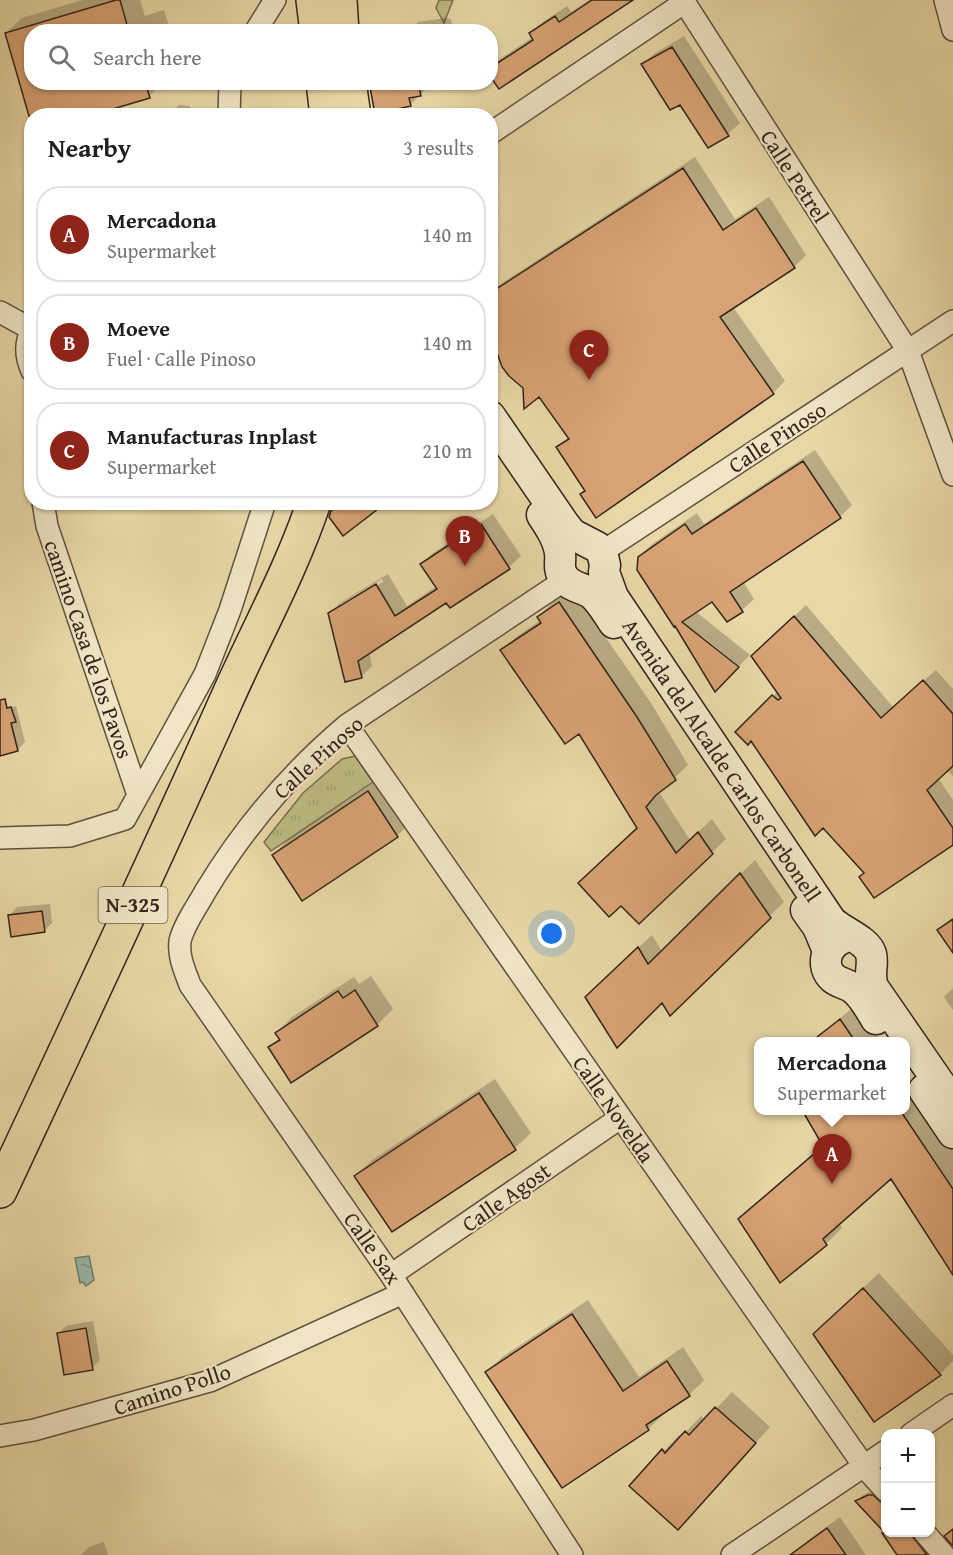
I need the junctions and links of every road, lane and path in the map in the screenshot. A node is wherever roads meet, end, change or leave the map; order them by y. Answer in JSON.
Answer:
{"nodes":[{"id":1,"x":275,"y":0,"type":"edge"},
{"id":2,"x":313,"y":0,"type":"edge"},
{"id":3,"x":340,"y":0,"type":"edge"},
{"id":4,"x":945,"y":0,"type":"edge"},
{"id":5,"x":684,"y":1,"type":"edge"},
{"id":6,"x":260,"y":24,"type":"edge"},
{"id":7,"x":315,"y":24,"type":"edge"},
{"id":8,"x":342,"y":24,"type":"edge"},
{"id":9,"x":953,"y":30,"type":"edge"},
{"id":10,"x":230,"y":90,"type":"edge"},
{"id":11,"x":324,"y":90,"type":"edge"},
{"id":12,"x":350,"y":90,"type":"edge"},
{"id":13,"x":229,"y":108,"type":"edge"},
{"id":14,"x":326,"y":108,"type":"edge"},
{"id":15,"x":353,"y":108,"type":"edge"},
{"id":16,"x":498,"y":128,"type":"edge"},
{"id":17,"x":0,"y":312,"type":"edge"},
{"id":18,"x":953,"y":321,"type":"edge"},
{"id":19,"x":24,"y":324,"type":"edge"},
{"id":20,"x":908,"y":351,"type":"junction"},
{"id":21,"x":498,"y":428,"type":"edge"},
{"id":22,"x":498,"y":450,"type":"edge"},
{"id":23,"x":953,"y":475,"type":"edge"},
{"id":24,"x":45,"y":510,"type":"edge"},
{"id":25,"x":262,"y":510,"type":"edge"},
{"id":26,"x":292,"y":510,"type":"edge"},
{"id":27,"x":311,"y":510,"type":"edge"},
{"id":28,"x":582,"y":565,"type":"junction"},
{"id":29,"x":263,"y":619,"type":"junction"},
{"id":30,"x":347,"y":725,"type":"junction"},
{"id":31,"x":138,"y":795,"type":"junction"},
{"id":32,"x":0,"y":838,"type":"edge"},
{"id":33,"x":180,"y":941,"type":"joint"},
{"id":34,"x":840,"y":945,"type":"junction"},
{"id":35,"x":856,"y":977,"type":"junction"},
{"id":36,"x":888,"y":1037,"type":"edge"},
{"id":37,"x":907,"y":1037,"type":"edge"},
{"id":38,"x":910,"y":1041,"type":"edge"},
{"id":39,"x":910,"y":1069,"type":"edge"},
{"id":40,"x":953,"y":1103,"type":"edge"},
{"id":41,"x":620,"y":1118,"type":"junction"},
{"id":42,"x":953,"y":1133,"type":"edge"},
{"id":43,"x":0,"y":1191,"type":"edge"},
{"id":44,"x":397,"y":1284,"type":"junction"},
{"id":45,"x":953,"y":1405,"type":"edge"},
{"id":46,"x":953,"y":1415,"type":"edge"},
{"id":47,"x":918,"y":1429,"type":"edge"},
{"id":48,"x":933,"y":1429,"type":"edge"},
{"id":49,"x":0,"y":1436,"type":"edge"},
{"id":50,"x":881,"y":1456,"type":"edge"},
{"id":51,"x":871,"y":1467,"type":"edge"},
{"id":52,"x":881,"y":1484,"type":"edge"},
{"id":53,"x":928,"y":1537,"type":"edge"},
{"id":54,"x":754,"y":1550,"type":"edge"},
{"id":55,"x":572,"y":1555,"type":"edge"},
{"id":56,"x":732,"y":1555,"type":"edge"},
{"id":57,"x":944,"y":1555,"type":"edge"}],
"edges":[{"from":1,"to":6,"type":"street"},
{"from":2,"to":7,"type":"highway"},
{"from":3,"to":8,"type":"highway"},
{"from":4,"to":9,"type":"street"},
{"from":5,"to":16,"type":"street"},
{"from":5,"to":20,"type":"street","name":"Calle Petrel"},
{"from":10,"to":13,"type":"street"},
{"from":11,"to":14,"type":"highway"},
{"from":12,"to":15,"type":"highway"},
{"from":17,"to":19,"type":"street"},
{"from":18,"to":20,"type":"street","name":"Calle Pinoso"},
{"from":20,"to":23,"type":"street","name":"Calle Petrel"},
{"from":20,"to":28,"type":"street","name":"Calle Pinoso"},
{"from":21,"to":28,"type":"main road","name":"Avenida del Alcalde Carlos Carbonell"},
{"from":22,"to":28,"type":"main road"},
{"from":24,"to":31,"type":"street","name":"camino Casa de los Pavos"},
{"from":25,"to":31,"type":"street"},
{"from":26,"to":29,"type":"highway","number":"N-325"},
{"from":27,"to":29,"type":"highway","number":"N-325"},
{"from":28,"to":30,"type":"street","name":"Calle Pinoso"},
{"from":28,"to":34,"type":"main road","name":"Avenida del Alcalde Carlos Carbonell"},
{"from":29,"to":43,"type":"highway","number":"N-325"},
{"from":30,"to":33,"type":"street","name":"Calle Pinoso"},
{"from":30,"to":41,"type":"street","name":"Calle Novelda"},
{"from":31,"to":32,"type":"street"},
{"from":33,"to":44,"type":"street","name":"Calle Sax"},
{"from":34,"to":35,"type":"main road","name":"Avenida del Alcalde Carlos Carbonell"},
{"from":34,"to":35,"type":"main road","name":"Avenida del Alcalde Carlos Carbonell"},
{"from":35,"to":36,"type":"main road","name":"Avenida del Alcalde Carlos Carbonell"},
{"from":35,"to":37,"type":"main road","name":"Avenida del Alcalde Carlos Carbonell"},
{"from":38,"to":40,"type":"main road","name":"Avenida del Alcalde Carlos Carbonell"},
{"from":39,"to":42,"type":"main road"},
{"from":41,"to":44,"type":"street","name":"Calle Agost"},
{"from":41,"to":51,"type":"street","name":"Calle Novelda"},
{"from":44,"to":49,"type":"street","name":"Camino Pollo"},
{"from":44,"to":55,"type":"street","name":"Calle Sax"},
{"from":45,"to":47,"type":"street"},
{"from":46,"to":48,"type":"street"},
{"from":50,"to":51,"type":"street"},
{"from":51,"to":52,"type":"street","name":"Calle Novelda"},
{"from":51,"to":54,"type":"street"},
{"from":53,"to":57,"type":"street"},
{"from":54,"to":56,"type":"street"}]}
